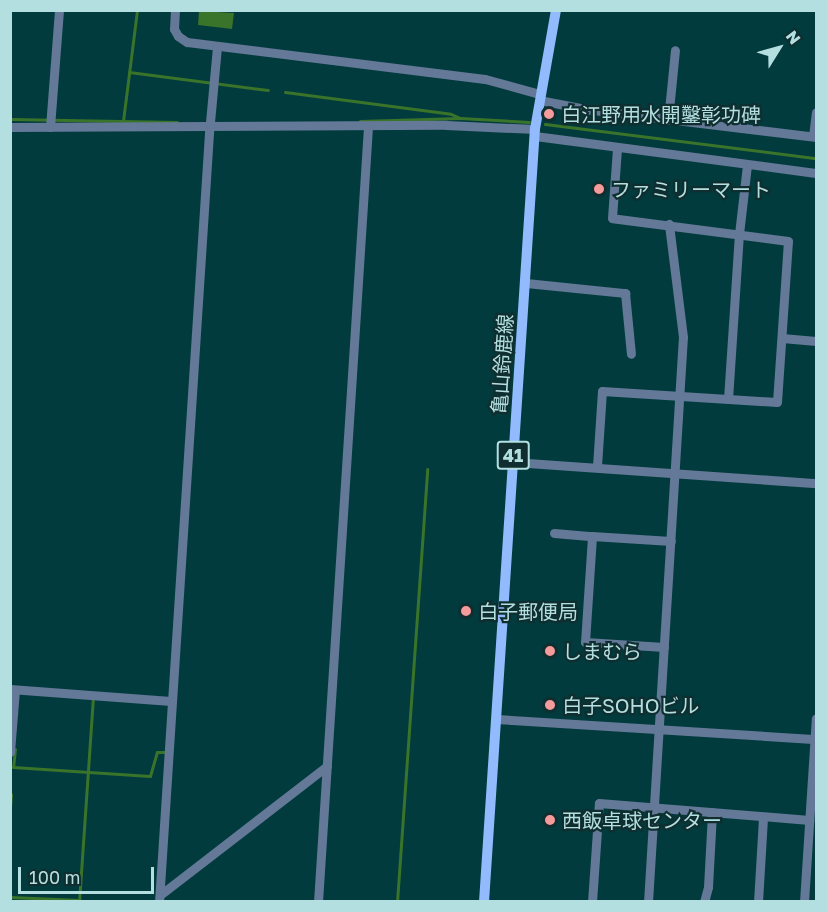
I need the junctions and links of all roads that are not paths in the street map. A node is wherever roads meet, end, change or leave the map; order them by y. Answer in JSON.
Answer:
{"nodes":[{"id":1,"x":59,"y":10,"type":"edge"},
{"id":2,"x":175,"y":10,"type":"edge"},
{"id":3,"x":556,"y":10,"type":"edge"},
{"id":4,"x":217,"y":46,"type":"junction"},
{"id":5,"x":675,"y":50,"type":"dead end"},
{"id":6,"x":542,"y":98,"type":"junction"},
{"id":7,"x":816,"y":112,"type":"edge"},
{"id":8,"x":668,"y":120,"type":"junction"},
{"id":9,"x":210,"y":124,"type":"junction"},
{"id":10,"x":50,"y":126,"type":"junction"},
{"id":11,"x":10,"y":127,"type":"edge"},
{"id":12,"x":368,"y":127,"type":"junction"},
{"id":13,"x":535,"y":133,"type":"junction"},
{"id":14,"x":815,"y":136,"type":"edge"},
{"id":15,"x":617,"y":148,"type":"junction"},
{"id":16,"x":747,"y":165,"type":"junction"},
{"id":17,"x":816,"y":173,"type":"edge"},
{"id":18,"x":669,"y":224,"type":"junction"},
{"id":19,"x":738,"y":234,"type":"junction"},
{"id":20,"x":526,"y":283,"type":"junction"},
{"id":21,"x":782,"y":338,"type":"junction"},
{"id":22,"x":816,"y":341,"type":"edge"},
{"id":23,"x":631,"y":354,"type":"dead end"},
{"id":24,"x":679,"y":394,"type":"junction"},
{"id":25,"x":728,"y":399,"type":"junction"},
{"id":26,"x":513,"y":462,"type":"junction"},
{"id":27,"x":597,"y":466,"type":"junction"},
{"id":28,"x":674,"y":472,"type":"junction"},
{"id":29,"x":816,"y":483,"type":"edge"},
{"id":30,"x":554,"y":533,"type":"dead end"},
{"id":31,"x":592,"y":536,"type":"junction"},
{"id":32,"x":671,"y":541,"type":"junction"},
{"id":33,"x":664,"y":647,"type":"junction"},
{"id":34,"x":13,"y":689,"type":"edge"},
{"id":35,"x":171,"y":701,"type":"junction"},
{"id":36,"x":496,"y":718,"type":"junction"},
{"id":37,"x":816,"y":718,"type":"edge"},
{"id":38,"x":658,"y":730,"type":"junction"},
{"id":39,"x":816,"y":739,"type":"edge"},
{"id":40,"x":10,"y":752,"type":"edge"},
{"id":41,"x":327,"y":766,"type":"junction"},
{"id":42,"x":654,"y":806,"type":"junction"},
{"id":43,"x":712,"y":812,"type":"junction"},
{"id":44,"x":763,"y":818,"type":"junction"},
{"id":45,"x":809,"y":820,"type":"junction"},
{"id":46,"x":160,"y":898,"type":"edge"},
{"id":47,"x":318,"y":902,"type":"edge"},
{"id":48,"x":484,"y":902,"type":"edge"},
{"id":49,"x":592,"y":902,"type":"edge"},
{"id":50,"x":648,"y":902,"type":"edge"},
{"id":51,"x":704,"y":902,"type":"edge"},
{"id":52,"x":758,"y":902,"type":"edge"},
{"id":53,"x":804,"y":902,"type":"edge"}],
"edges":[{"from":1,"to":10,"type":"street"},
{"from":2,"to":4,"type":"street"},
{"from":3,"to":6,"type":"main road","name":"亀山鈴鹿線","number":"41"},
{"from":4,"to":6,"type":"street"},
{"from":4,"to":9,"type":"street"},
{"from":5,"to":8,"type":"street"},
{"from":6,"to":8,"type":"street"},
{"from":6,"to":13,"type":"main road","name":"亀山鈴鹿線","number":"41"},
{"from":7,"to":14,"type":"street"},
{"from":8,"to":14,"type":"street"},
{"from":9,"to":10,"type":"street"},
{"from":9,"to":12,"type":"street"},
{"from":9,"to":35,"type":"street"},
{"from":10,"to":11,"type":"street"},
{"from":12,"to":13,"type":"street"},
{"from":12,"to":41,"type":"street"},
{"from":13,"to":15,"type":"street"},
{"from":13,"to":20,"type":"main road","name":"亀山鈴鹿線","number":"41"},
{"from":15,"to":16,"type":"street"},
{"from":15,"to":18,"type":"street"},
{"from":16,"to":17,"type":"street"},
{"from":16,"to":19,"type":"street"},
{"from":18,"to":19,"type":"street"},
{"from":18,"to":24,"type":"street"},
{"from":19,"to":21,"type":"street"},
{"from":19,"to":25,"type":"street"},
{"from":20,"to":23,"type":"street"},
{"from":20,"to":26,"type":"main road","name":"亀山鈴鹿線","number":"41"},
{"from":21,"to":22,"type":"street"},
{"from":21,"to":25,"type":"street"},
{"from":24,"to":25,"type":"street"},
{"from":24,"to":27,"type":"street"},
{"from":24,"to":28,"type":"street"},
{"from":26,"to":27,"type":"street"},
{"from":26,"to":36,"type":"main road","name":"亀山鈴鹿線","number":"41"},
{"from":27,"to":28,"type":"street"},
{"from":28,"to":29,"type":"street"},
{"from":28,"to":32,"type":"street"},
{"from":30,"to":31,"type":"street"},
{"from":31,"to":32,"type":"street"},
{"from":31,"to":33,"type":"street"},
{"from":32,"to":33,"type":"street"},
{"from":33,"to":38,"type":"street"},
{"from":34,"to":35,"type":"street"},
{"from":34,"to":40,"type":"street"},
{"from":35,"to":46,"type":"street"},
{"from":36,"to":38,"type":"street"},
{"from":36,"to":48,"type":"main road","name":"亀山鈴鹿線","number":"41"},
{"from":37,"to":39,"type":"street"},
{"from":38,"to":39,"type":"street"},
{"from":38,"to":42,"type":"street"},
{"from":39,"to":45,"type":"street"},
{"from":41,"to":46,"type":"street"},
{"from":41,"to":47,"type":"street"},
{"from":42,"to":43,"type":"street"},
{"from":42,"to":49,"type":"street"},
{"from":42,"to":50,"type":"street"},
{"from":43,"to":44,"type":"street"},
{"from":43,"to":51,"type":"street"},
{"from":44,"to":45,"type":"street"},
{"from":44,"to":52,"type":"street"},
{"from":45,"to":53,"type":"street"}]}
